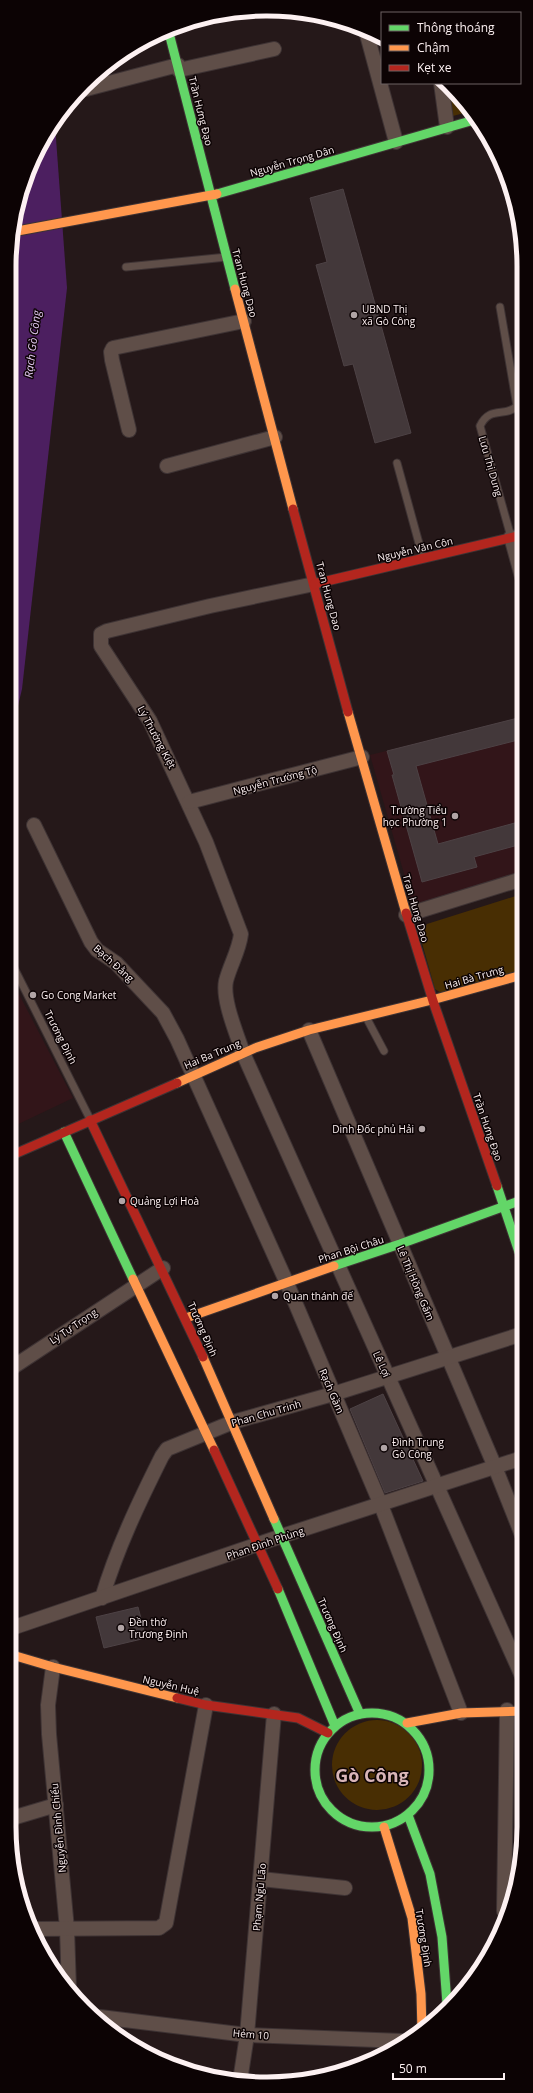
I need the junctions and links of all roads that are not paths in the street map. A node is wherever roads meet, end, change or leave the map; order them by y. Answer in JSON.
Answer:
{"nodes":[{"id":1,"x":170,"y":36,"type":"edge"},
{"id":2,"x":368,"y":38,"type":"edge"},
{"id":3,"x":274,"y":49,"type":"dead end"},
{"id":4,"x":178,"y":67,"type":"junction"},
{"id":5,"x":442,"y":87,"type":"edge"},
{"id":6,"x":90,"y":88,"type":"edge"},
{"id":7,"x":470,"y":121,"type":"edge"},
{"id":8,"x":448,"y":127,"type":"junction"},
{"id":9,"x":396,"y":142,"type":"junction"},
{"id":10,"x":210,"y":196,"type":"junction"},
{"id":11,"x":19,"y":231,"type":"edge"},
{"id":12,"x":227,"y":257,"type":"junction"},
{"id":13,"x":126,"y":267,"type":"dead end"},
{"id":14,"x":500,"y":307,"type":"dead end"},
{"id":15,"x":244,"y":321,"type":"junction"},
{"id":16,"x":129,"y":430,"type":"dead end"},
{"id":17,"x":275,"y":437,"type":"junction"},
{"id":18,"x":397,"y":463,"type":"dead end"},
{"id":19,"x":167,"y":466,"type":"dead end"},
{"id":20,"x":516,"y":536,"type":"edge"},
{"id":21,"x":424,"y":558,"type":"junction"},
{"id":22,"x":314,"y":584,"type":"junction"},
{"id":23,"x":362,"y":757,"type":"junction"},
{"id":24,"x":189,"y":802,"type":"junction"},
{"id":25,"x":34,"y":825,"type":"dead end"},
{"id":26,"x":517,"y":881,"type":"edge"},
{"id":27,"x":406,"y":914,"type":"junction"},
{"id":28,"x":16,"y":972,"type":"edge"},
{"id":29,"x":517,"y":976,"type":"edge"},
{"id":30,"x":432,"y":1000,"type":"junction"},
{"id":31,"x":366,"y":1016,"type":"junction"},
{"id":32,"x":309,"y":1030,"type":"junction"},
{"id":33,"x":384,"y":1051,"type":"dead end"},
{"id":34,"x":243,"y":1053,"type":"junction"},
{"id":35,"x":192,"y":1074,"type":"junction"},
{"id":36,"x":90,"y":1120,"type":"junction"},
{"id":37,"x":64,"y":1132,"type":"junction"},
{"id":38,"x":16,"y":1153,"type":"edge"},
{"id":39,"x":517,"y":1202,"type":"edge"},
{"id":40,"x":504,"y":1206,"type":"junction"},
{"id":41,"x":400,"y":1244,"type":"junction"},
{"id":42,"x":517,"y":1246,"type":"edge"},
{"id":43,"x":338,"y":1265,"type":"junction"},
{"id":44,"x":163,"y":1268,"type":"junction"},
{"id":45,"x":286,"y":1282,"type":"junction"},
{"id":46,"x":137,"y":1284,"type":"junction"},
{"id":47,"x":186,"y":1318,"type":"junction"},
{"id":48,"x":517,"y":1336,"type":"edge"},
{"id":49,"x":448,"y":1358,"type":"junction"},
{"id":50,"x":16,"y":1365,"type":"edge"},
{"id":51,"x":387,"y":1376,"type":"junction"},
{"id":52,"x":333,"y":1394,"type":"junction"},
{"id":53,"x":233,"y":1422,"type":"junction"},
{"id":54,"x":205,"y":1432,"type":"junction"},
{"id":55,"x":517,"y":1460,"type":"edge"},
{"id":56,"x":495,"y":1467,"type":"junction"},
{"id":57,"x":438,"y":1486,"type":"junction"},
{"id":58,"x":381,"y":1505,"type":"junction"},
{"id":59,"x":517,"y":1523,"type":"edge"},
{"id":60,"x":282,"y":1536,"type":"junction"},
{"id":61,"x":259,"y":1545,"type":"junction"},
{"id":62,"x":102,"y":1598,"type":"junction"},
{"id":63,"x":16,"y":1627,"type":"edge"},
{"id":64,"x":16,"y":1656,"type":"edge"},
{"id":65,"x":517,"y":1665,"type":"edge"},
{"id":66,"x":53,"y":1668,"type":"junction"},
{"id":67,"x":206,"y":1705,"type":"junction"},
{"id":68,"x":507,"y":1710,"type":"junction"},
{"id":69,"x":517,"y":1711,"type":"edge"},
{"id":70,"x":461,"y":1713,"type":"junction"},
{"id":71,"x":274,"y":1714,"type":"junction"},
{"id":72,"x":360,"y":1714,"type":"junction"},
{"id":73,"x":407,"y":1723,"type":"junction"},
{"id":74,"x":335,"y":1726,"type":"junction"},
{"id":75,"x":328,"y":1733,"type":"junction"},
{"id":76,"x":56,"y":1805,"type":"junction"},
{"id":77,"x":408,"y":1815,"type":"junction"},
{"id":78,"x":16,"y":1817,"type":"edge"},
{"id":79,"x":384,"y":1827,"type":"junction"},
{"id":80,"x":260,"y":1879,"type":"junction"},
{"id":81,"x":345,"y":1888,"type":"dead end"},
{"id":82,"x":506,"y":1899,"type":"edge"},
{"id":83,"x":38,"y":1929,"type":"edge"},
{"id":84,"x":68,"y":1929,"type":"junction"},
{"id":85,"x":68,"y":1979,"type":"edge"},
{"id":86,"x":447,"y":2001,"type":"edge"},
{"id":87,"x":104,"y":2018,"type":"edge"},
{"id":88,"x":422,"y":2023,"type":"edge"},
{"id":89,"x":247,"y":2035,"type":"junction"},
{"id":90,"x":396,"y":2041,"type":"edge"},
{"id":91,"x":241,"y":2075,"type":"edge"}],
"edges":[{"from":1,"to":4,"type":"street","name":"Trần Hưng Đạo"},
{"from":2,"to":9,"type":"street"},
{"from":3,"to":4,"type":"street"},
{"from":4,"to":6,"type":"street"},
{"from":4,"to":10,"type":"street","name":"Trần Hưng Đạo"},
{"from":5,"to":8,"type":"street"},
{"from":7,"to":8,"type":"street","name":"Nguyễn Trọng Dân"},
{"from":8,"to":9,"type":"street","name":"Nguyễn Trọng Dân"},
{"from":9,"to":10,"type":"street","name":"Nguyễn Trọng Dân"},
{"from":10,"to":11,"type":"street","name":"Nguyễn Trọng Dân"},
{"from":10,"to":12,"type":"street","name":"Tran Hung Dao"},
{"from":12,"to":13,"type":"lane"},
{"from":12,"to":15,"type":"street","name":"Tran Hung Dao"},
{"from":14,"to":20,"type":"lane","name":"Lưu Thị Dung"},
{"from":15,"to":16,"type":"street"},
{"from":15,"to":17,"type":"street","name":"Tran Hung Dao"},
{"from":17,"to":19,"type":"street"},
{"from":17,"to":22,"type":"street","name":"Tran Hung Dao"},
{"from":18,"to":21,"type":"lane"},
{"from":20,"to":21,"type":"street","name":"Nguyễn Văn Côn"},
{"from":21,"to":22,"type":"street","name":"Nguyễn Văn Côn"},
{"from":22,"to":23,"type":"street","name":"Tran Hung Dao"},
{"from":22,"to":24,"type":"street","name":"Lý Thường Kiệt"},
{"from":23,"to":24,"type":"street","name":"Nguyễn Trường Tộ"},
{"from":23,"to":27,"type":"street","name":"Tran Hung Dao"},
{"from":24,"to":34,"type":"street","name":"Lý Thường Kiệt"},
{"from":25,"to":35,"type":"street","name":"Bạch Đằng"},
{"from":26,"to":27,"type":"street"},
{"from":27,"to":30,"type":"street","name":"Tran Hung Dao"},
{"from":28,"to":36,"type":"lane","name":"Trương Định"},
{"from":29,"to":30,"type":"street","name":"Hai Bà Trưng"},
{"from":30,"to":31,"type":"street","name":"Hai Ba Trung"},
{"from":30,"to":40,"type":"street","name":"Trần Hưng Đạo"},
{"from":31,"to":32,"type":"street","name":"Hai Ba Trung"},
{"from":31,"to":33,"type":"lane"},
{"from":32,"to":34,"type":"street","name":"Hai Ba Trung"},
{"from":32,"to":41,"type":"street","name":"Lê Thị Hồng Gấm"},
{"from":34,"to":35,"type":"street","name":"Hai Ba Trung"},
{"from":34,"to":43,"type":"street","name":"Lê Lợi"},
{"from":35,"to":36,"type":"street","name":"Hai Ba Trung"},
{"from":35,"to":45,"type":"street","name":"Rạch Gầm"},
{"from":36,"to":37,"type":"street","name":"Hai Ba Trung"},
{"from":36,"to":44,"type":"street","name":"Trương Định"},
{"from":37,"to":38,"type":"street","name":"Hai Ba Trung"},
{"from":37,"to":46,"type":"street"},
{"from":39,"to":40,"type":"street","name":"Phan Bội Châu"},
{"from":40,"to":41,"type":"street","name":"Phan Bội Châu"},
{"from":40,"to":42,"type":"street","name":"Trần Hưng Đạo"},
{"from":41,"to":43,"type":"street","name":"Phan Bội Châu"},
{"from":41,"to":49,"type":"street","name":"Lê Thị Hồng Gấm"},
{"from":43,"to":45,"type":"street","name":"Phan Bội Châu"},
{"from":43,"to":51,"type":"street","name":"Lê Lợi"},
{"from":44,"to":46,"type":"street","name":"Lý Tự Trọng"},
{"from":44,"to":47,"type":"street","name":"Trương Định"},
{"from":45,"to":47,"type":"street","name":"Phan Bội Châu"},
{"from":45,"to":52,"type":"street","name":"Rạch Gầm"},
{"from":46,"to":50,"type":"street","name":"Lý Tự Trọng"},
{"from":46,"to":54,"type":"street"},
{"from":47,"to":53,"type":"street","name":"Trương Định"},
{"from":48,"to":49,"type":"street","name":"Phan Chu Trinh"},
{"from":49,"to":51,"type":"street","name":"Phan Chu Trinh"},
{"from":49,"to":56,"type":"street","name":"Lê Thị Hồng Gấm"},
{"from":51,"to":52,"type":"street","name":"Phan Chu Trinh"},
{"from":51,"to":57,"type":"street","name":"Lê Lợi"},
{"from":52,"to":53,"type":"street","name":"Phan Chu Trinh"},
{"from":52,"to":58,"type":"street","name":"Rạch Gầm"},
{"from":53,"to":54,"type":"street","name":"Phan Chu Trinh"},
{"from":53,"to":60,"type":"street","name":"Trương Định"},
{"from":54,"to":61,"type":"street"},
{"from":54,"to":62,"type":"street","name":"Phan Chu Trinh"},
{"from":55,"to":56,"type":"street","name":"Phan Đình Phùng"},
{"from":56,"to":57,"type":"street","name":"Phan Đình Phùng"},
{"from":56,"to":59,"type":"street","name":"Lê Thị Hồng Gấm"},
{"from":57,"to":58,"type":"street","name":"Phan Đình Phùng"},
{"from":57,"to":65,"type":"street","name":"Lê Lợi"},
{"from":58,"to":60,"type":"street","name":"Phan Đình Phùng"},
{"from":58,"to":70,"type":"street","name":"Rạch Gầm"},
{"from":60,"to":61,"type":"street","name":"Phan Đình Phùng"},
{"from":60,"to":72,"type":"street","name":"Trương Định"},
{"from":61,"to":62,"type":"street","name":"Phan Đình Phùng"},
{"from":61,"to":74,"type":"street"},
{"from":62,"to":63,"type":"street","name":"Phan Đình Phùng"},
{"from":64,"to":66,"type":"street","name":"Nguyễn Huệ"},
{"from":66,"to":67,"type":"street","name":"Nguyễn Huệ"},
{"from":66,"to":76,"type":"street","name":"Nguyễn Đình Chiểu"},
{"from":67,"to":71,"type":"street","name":"Nguyễn Huệ"},
{"from":67,"to":84,"type":"street"},
{"from":68,"to":69,"type":"street"},
{"from":68,"to":70,"type":"street"},
{"from":68,"to":82,"type":"street"},
{"from":70,"to":73,"type":"street"},
{"from":71,"to":75,"type":"street","name":"Nguyễn Huệ"},
{"from":71,"to":80,"type":"street","name":"Phạm Ngũ Lão"},
{"from":72,"to":73,"type":"street"},
{"from":72,"to":74,"type":"street"},
{"from":73,"to":77,"type":"street"},
{"from":74,"to":75,"type":"street"},
{"from":75,"to":79,"type":"street"},
{"from":76,"to":78,"type":"street"},
{"from":76,"to":84,"type":"street","name":"Nguyễn Đình Chiểu"},
{"from":77,"to":79,"type":"street"},
{"from":77,"to":86,"type":"street","name":"Trương Định"},
{"from":79,"to":88,"type":"street","name":"Trương Định"},
{"from":80,"to":81,"type":"street"},
{"from":80,"to":89,"type":"street","name":"Phạm Ngũ Lão"},
{"from":83,"to":84,"type":"street"},
{"from":84,"to":85,"type":"street","name":"Nguyễn Đình Chiểu"},
{"from":87,"to":89,"type":"street","name":"Hẻm 10"},
{"from":89,"to":90,"type":"street","name":"Hẻm 10"},
{"from":89,"to":91,"type":"street","name":"Phạm Ngũ Lão"}]}
